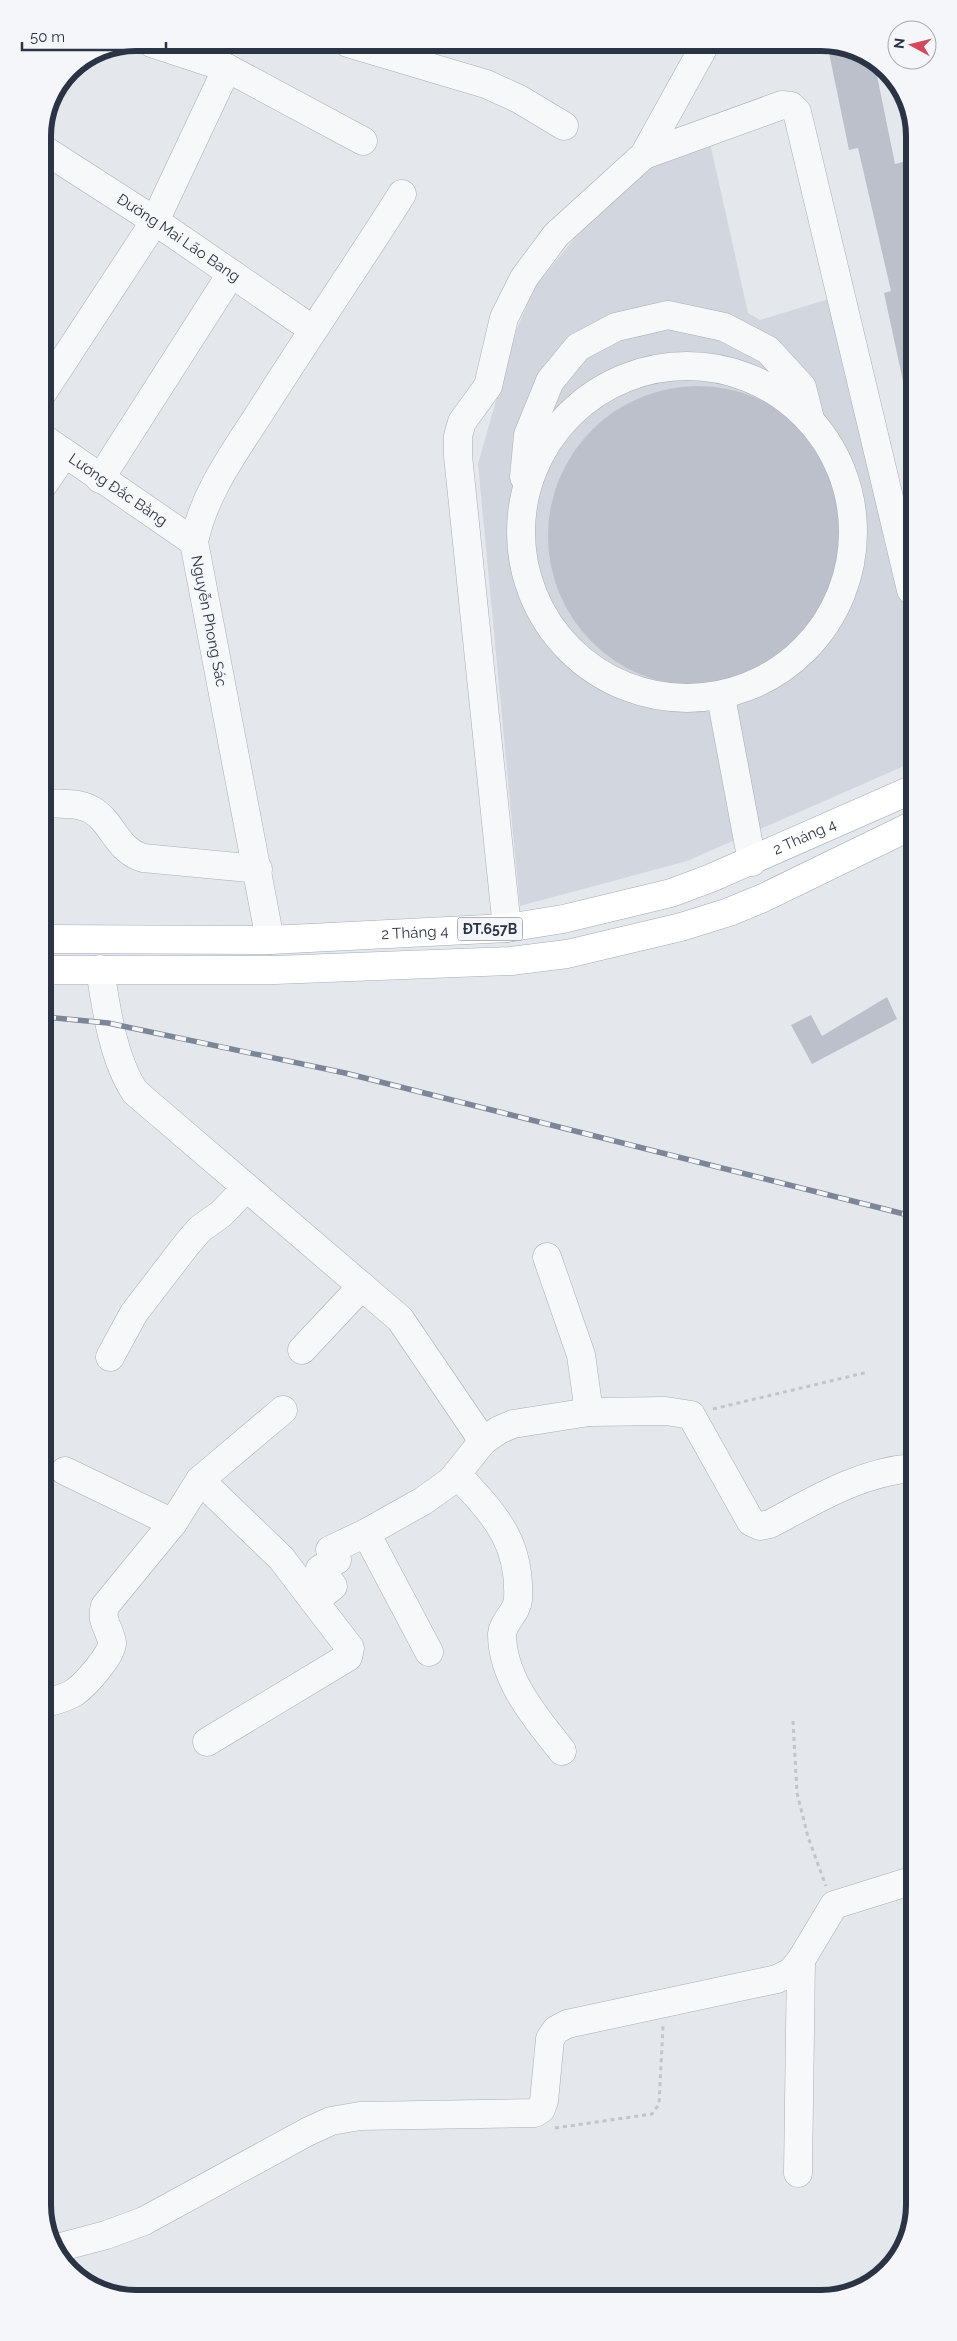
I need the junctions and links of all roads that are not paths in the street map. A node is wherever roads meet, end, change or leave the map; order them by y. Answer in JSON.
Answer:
{"nodes":[{"id":1,"x":177,"y":51,"type":"edge"},
{"id":2,"x":397,"y":51,"type":"edge"},
{"id":3,"x":702,"y":51,"type":"edge"},
{"id":4,"x":416,"y":54,"type":"edge"},
{"id":5,"x":227,"y":68,"type":"junction"},
{"id":6,"x":564,"y":126,"type":"dead end"},
{"id":7,"x":363,"y":141,"type":"dead end"},
{"id":8,"x":51,"y":154,"type":"edge"},
{"id":9,"x":644,"y":155,"type":"junction"},
{"id":10,"x":402,"y":194,"type":"dead end"},
{"id":11,"x":155,"y":222,"type":"junction"},
{"id":12,"x":230,"y":274,"type":"junction"},
{"id":13,"x":312,"y":329,"type":"junction"},
{"id":14,"x":51,"y":380,"type":"edge"},
{"id":15,"x":810,"y":419,"type":"junction"},
{"id":16,"x":54,"y":446,"type":"edge"},
{"id":17,"x":100,"y":479,"type":"junction"},
{"id":18,"x":520,"y":523,"type":"junction"},
{"id":19,"x":194,"y":542,"type":"junction"},
{"id":20,"x":906,"y":569,"type":"edge"},
{"id":21,"x":721,"y":697,"type":"junction"},
{"id":22,"x":906,"y":792,"type":"edge"},
{"id":23,"x":51,"y":804,"type":"edge"},
{"id":24,"x":906,"y":828,"type":"edge"},
{"id":25,"x":752,"y":862,"type":"junction"},
{"id":26,"x":258,"y":869,"type":"junction"},
{"id":27,"x":763,"y":898,"type":"junction"},
{"id":28,"x":507,"y":928,"type":"junction"},
{"id":29,"x":51,"y":939,"type":"edge"},
{"id":30,"x":270,"y":940,"type":"junction"},
{"id":31,"x":511,"y":961,"type":"junction"},
{"id":32,"x":100,"y":969,"type":"junction"},
{"id":33,"x":51,"y":970,"type":"edge"},
{"id":34,"x":275,"y":970,"type":"junction"},
{"id":35,"x":246,"y":1188,"type":"junction"},
{"id":36,"x":546,"y":1257,"type":"dead end"},
{"id":37,"x":362,"y":1286,"type":"junction"},
{"id":38,"x":302,"y":1350,"type":"dead end"},
{"id":39,"x":110,"y":1357,"type":"dead end"},
{"id":40,"x":283,"y":1410,"type":"dead end"},
{"id":41,"x":589,"y":1412,"type":"junction"},
{"id":42,"x":483,"y":1441,"type":"junction"},
{"id":43,"x":906,"y":1469,"type":"edge"},
{"id":44,"x":65,"y":1471,"type":"dead end"},
{"id":45,"x":457,"y":1474,"type":"junction"},
{"id":46,"x":200,"y":1480,"type":"junction"},
{"id":47,"x":173,"y":1523,"type":"junction"},
{"id":48,"x":366,"y":1533,"type":"junction"},
{"id":49,"x":314,"y":1602,"type":"junction"},
{"id":50,"x":429,"y":1652,"type":"dead end"},
{"id":51,"x":51,"y":1702,"type":"edge"},
{"id":52,"x":207,"y":1742,"type":"dead end"},
{"id":53,"x":562,"y":1751,"type":"dead end"},
{"id":54,"x":906,"y":1882,"type":"edge"},
{"id":55,"x":802,"y":1960,"type":"junction"},
{"id":56,"x":798,"y":2172,"type":"dead end"},
{"id":57,"x":63,"y":2246,"type":"edge"}],
"edges":[{"from":1,"to":5,"type":"street"},
{"from":2,"to":4,"type":"street"},
{"from":3,"to":9,"type":"street"},
{"from":4,"to":6,"type":"street"},
{"from":5,"to":7,"type":"street"},
{"from":5,"to":11,"type":"street"},
{"from":8,"to":11,"type":"street","name":"Đường Mai Lão Bang"},
{"from":9,"to":20,"type":"street"},
{"from":9,"to":28,"type":"street"},
{"from":10,"to":13,"type":"street","name":"Nguyễn Phong Sác"},
{"from":11,"to":12,"type":"street","name":"Đường Mai Lão Bang"},
{"from":11,"to":14,"type":"street"},
{"from":12,"to":13,"type":"street","name":"Đường Mai Lão Bang"},
{"from":12,"to":17,"type":"street"},
{"from":13,"to":19,"type":"street","name":"Nguyễn Phong Sác"},
{"from":15,"to":18,"type":"street"},
{"from":15,"to":18,"type":"street"},
{"from":15,"to":21,"type":"street"},
{"from":16,"to":17,"type":"street","name":"Lương Đắc Bằng"},
{"from":17,"to":19,"type":"street","name":"Lương Đắc Bằng"},
{"from":18,"to":21,"type":"street"},
{"from":19,"to":26,"type":"street","name":"Nguyễn Phong Sác"},
{"from":21,"to":25,"type":"street"},
{"from":22,"to":25,"type":"main road","name":"2 Tháng 4","number":"ĐT.657B"},
{"from":23,"to":26,"type":"street"},
{"from":24,"to":27,"type":"main road","number":"ĐT.657B"},
{"from":25,"to":27,"type":"main road"},
{"from":25,"to":28,"type":"main road","name":"2 Tháng 4","number":"ĐT.657B"},
{"from":26,"to":30,"type":"street","name":"Nguyễn Phong Sác"},
{"from":27,"to":31,"type":"main road","number":"ĐT.657B"},
{"from":28,"to":30,"type":"main road","name":"2 Tháng 4","number":"ĐT.657B"},
{"from":28,"to":31,"type":"main road"},
{"from":29,"to":30,"type":"main road","name":"2 Tháng 4","number":"ĐT.657B"},
{"from":30,"to":34,"type":"main road"},
{"from":31,"to":34,"type":"main road","number":"ĐT.657B"},
{"from":32,"to":33,"type":"main road","number":"ĐT.657B"},
{"from":32,"to":34,"type":"main road","number":"ĐT.657B"},
{"from":32,"to":35,"type":"street"},
{"from":35,"to":37,"type":"street"},
{"from":35,"to":39,"type":"street"},
{"from":36,"to":41,"type":"street"},
{"from":37,"to":38,"type":"street"},
{"from":37,"to":42,"type":"street"},
{"from":40,"to":46,"type":"street"},
{"from":41,"to":42,"type":"street"},
{"from":41,"to":43,"type":"street"},
{"from":42,"to":45,"type":"street"},
{"from":44,"to":47,"type":"street"},
{"from":45,"to":48,"type":"street"},
{"from":45,"to":53,"type":"street"},
{"from":46,"to":47,"type":"street"},
{"from":46,"to":49,"type":"street"},
{"from":47,"to":51,"type":"street"},
{"from":48,"to":49,"type":"street"},
{"from":48,"to":50,"type":"street"},
{"from":49,"to":52,"type":"street"},
{"from":54,"to":55,"type":"street"},
{"from":55,"to":56,"type":"street"},
{"from":55,"to":57,"type":"street"}]}
